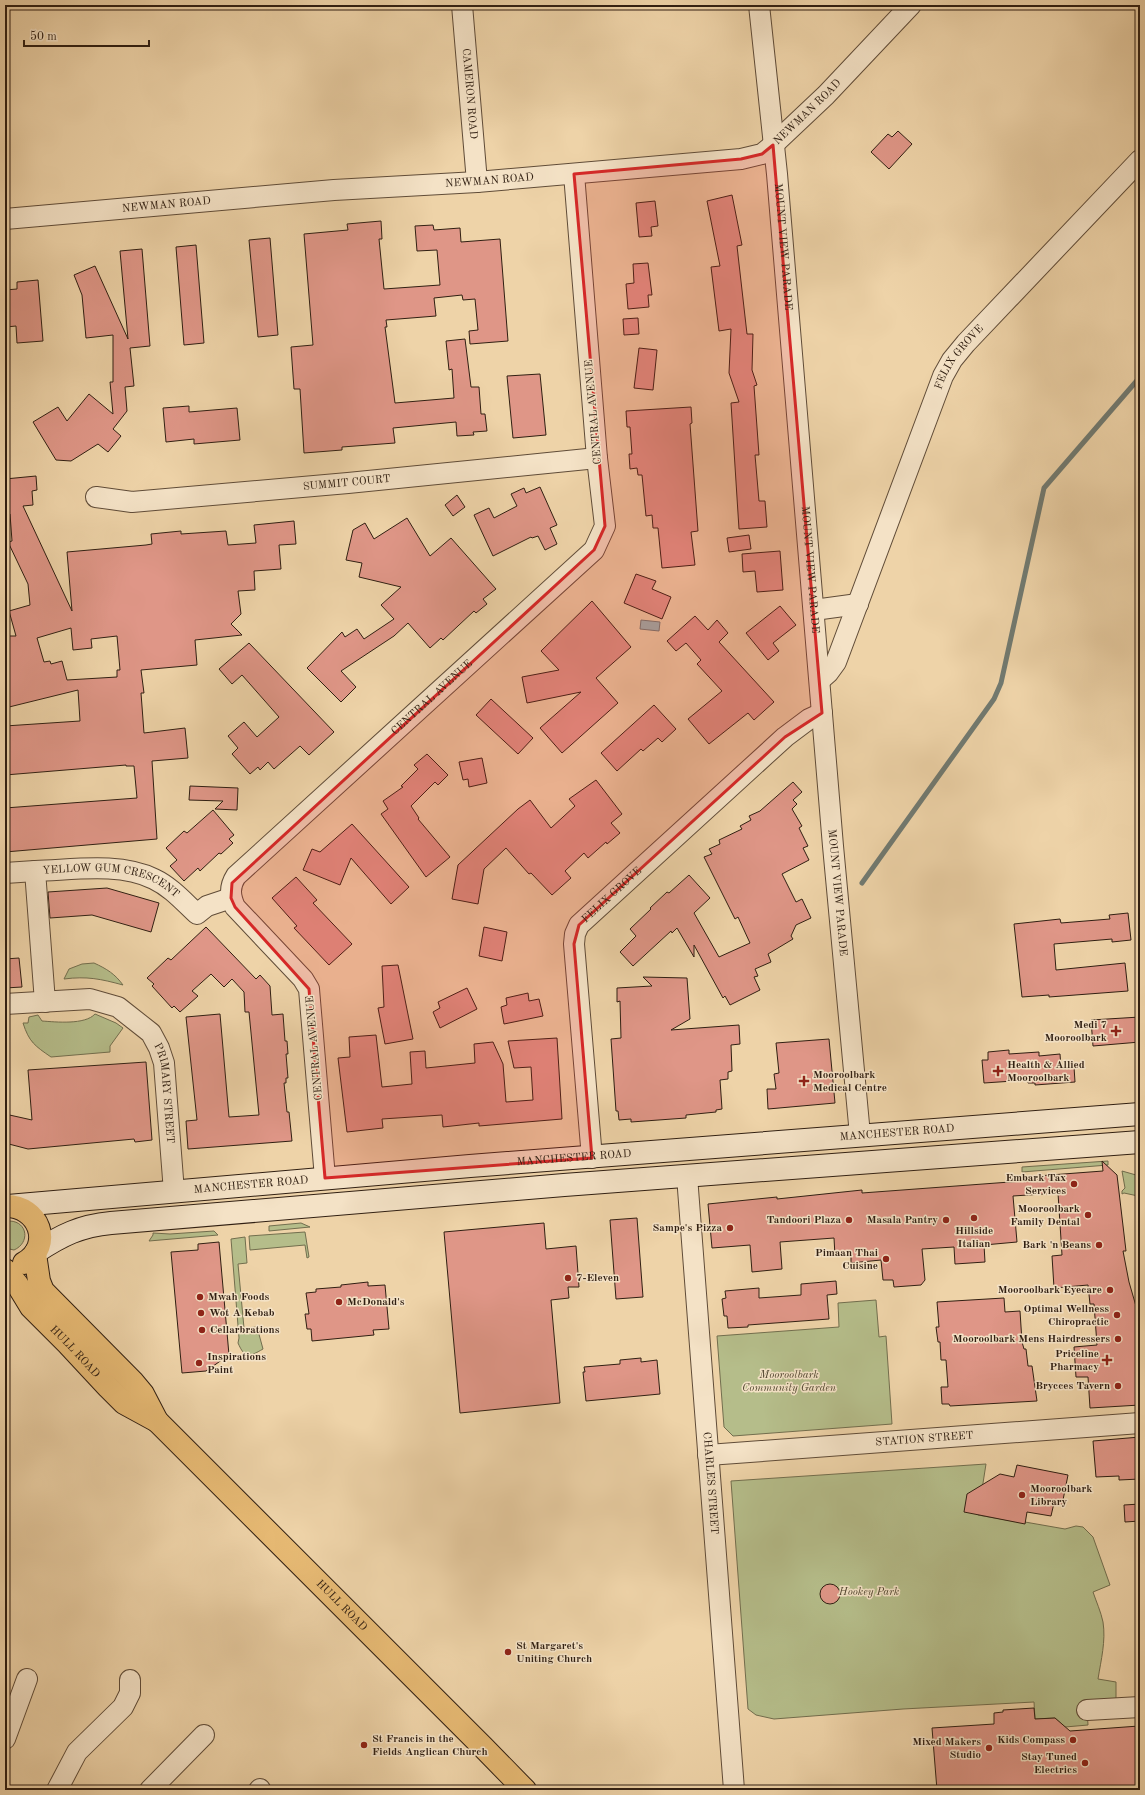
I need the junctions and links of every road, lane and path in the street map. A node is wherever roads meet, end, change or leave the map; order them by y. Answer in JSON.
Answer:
{"nodes":[{"id":1,"x":462,"y":5,"type":"edge"},
{"id":2,"x":759,"y":5,"type":"edge"},
{"id":3,"x":911,"y":5,"type":"edge"},
{"id":4,"x":773,"y":145,"type":"junction"},
{"id":5,"x":1140,"y":160,"type":"edge"},
{"id":6,"x":574,"y":174,"type":"junction"},
{"id":7,"x":477,"y":182,"type":"junction"},
{"id":8,"x":5,"y":219,"type":"edge"},
{"id":9,"x":598,"y":458,"type":"junction"},
{"id":10,"x":96,"y":496,"type":"dead end"},
{"id":11,"x":858,"y":604,"type":"junction"},
{"id":12,"x":814,"y":610,"type":"junction"},
{"id":13,"x":820,"y":680,"type":"junction"},
{"id":14,"x":822,"y":713,"type":"junction"},
{"id":15,"x":35,"y":871,"type":"junction"},
{"id":16,"x":5,"y":873,"type":"edge"},
{"id":17,"x":231,"y":898,"type":"junction"},
{"id":18,"x":45,"y":1002,"type":"junction"},
{"id":19,"x":5,"y":1004,"type":"edge"},
{"id":20,"x":1140,"y":1114,"type":"edge"},
{"id":21,"x":1013,"y":1123,"type":"junction"},
{"id":22,"x":860,"y":1135,"type":"junction"},
{"id":23,"x":1140,"y":1142,"type":"edge"},
{"id":24,"x":686,"y":1150,"type":"junction"},
{"id":25,"x":1015,"y":1152,"type":"junction"},
{"id":26,"x":592,"y":1158,"type":"junction"},
{"id":27,"x":687,"y":1176,"type":"junction"},
{"id":28,"x":326,"y":1178,"type":"junction"},
{"id":29,"x":174,"y":1192,"type":"junction"},
{"id":30,"x":328,"y":1205,"type":"junction"},
{"id":31,"x":6,"y":1206,"type":"edge"},
{"id":32,"x":36,"y":1253,"type":"junction"},
{"id":33,"x":5,"y":1265,"type":"edge"},
{"id":34,"x":5,"y":1270,"type":"edge"},
{"id":35,"x":51,"y":1313,"type":"junction"},
{"id":36,"x":1140,"y":1423,"type":"edge"},
{"id":37,"x":708,"y":1455,"type":"junction"},
{"id":38,"x":27,"y":1679,"type":"dead end"},
{"id":39,"x":130,"y":1680,"type":"dead end"},
{"id":40,"x":1140,"y":1706,"type":"edge"},
{"id":41,"x":1087,"y":1710,"type":"dead end"},
{"id":42,"x":204,"y":1736,"type":"dead end"},
{"id":43,"x":5,"y":1739,"type":"edge"},
{"id":44,"x":57,"y":1790,"type":"edge"},
{"id":45,"x":150,"y":1790,"type":"edge"},
{"id":46,"x":525,"y":1790,"type":"edge"},
{"id":47,"x":734,"y":1790,"type":"edge"}],
"edges":[{"from":1,"to":7,"type":"street","name":"CAMERON ROAD"},
{"from":2,"to":4,"type":"street","name":"MOUNT VIEW PARADE"},
{"from":3,"to":4,"type":"street","name":"NEWMAN ROAD"},
{"from":4,"to":6,"type":"street","name":"NEWMAN ROAD"},
{"from":4,"to":12,"type":"street","name":"MOUNT VIEW PARADE"},
{"from":5,"to":11,"type":"street","name":"FELIX GROVE"},
{"from":6,"to":7,"type":"street","name":"NEWMAN ROAD"},
{"from":6,"to":9,"type":"street","name":"CENTRAL AVENUE"},
{"from":7,"to":8,"type":"street","name":"NEWMAN ROAD"},
{"from":9,"to":10,"type":"street","name":"SUMMIT COURT"},
{"from":9,"to":17,"type":"street","name":"CENTRAL AVENUE"},
{"from":11,"to":12,"type":"street"},
{"from":11,"to":13,"type":"street","name":"FELIX GROVE"},
{"from":12,"to":13,"type":"street","name":"MOUNT VIEW PARADE"},
{"from":13,"to":14,"type":"street","name":"MOUNT VIEW PARADE"},
{"from":14,"to":22,"type":"street","name":"MOUNT VIEW PARADE"},
{"from":14,"to":26,"type":"street","name":"FELIX GROVE"},
{"from":15,"to":16,"type":"street"},
{"from":15,"to":17,"type":"street","name":"YELLOW GUM CRESCENT"},
{"from":15,"to":18,"type":"street","name":"YELLOW GUM CRESCENT"},
{"from":17,"to":28,"type":"street","name":"CENTRAL AVENUE"},
{"from":18,"to":19,"type":"street","name":"PRIMARY STREET"},
{"from":18,"to":29,"type":"street","name":"PRIMARY STREET"},
{"from":20,"to":21,"type":"main road","name":"MANCHESTER ROAD"},
{"from":21,"to":22,"type":"main road","name":"MANCHESTER ROAD"},
{"from":21,"to":25,"type":"main road"},
{"from":22,"to":24,"type":"main road","name":"MANCHESTER ROAD"},
{"from":23,"to":25,"type":"main road"},
{"from":24,"to":26,"type":"main road","name":"MANCHESTER ROAD"},
{"from":24,"to":27,"type":"main road"},
{"from":25,"to":27,"type":"main road"},
{"from":26,"to":28,"type":"main road","name":"MANCHESTER ROAD"},
{"from":27,"to":30,"type":"main road"},
{"from":27,"to":37,"type":"street","name":"CHARLES STREET"},
{"from":28,"to":29,"type":"main road","name":"MANCHESTER ROAD"},
{"from":28,"to":30,"type":"main road"},
{"from":29,"to":31,"type":"main road","name":"MANCHESTER ROAD"},
{"from":30,"to":32,"type":"main road"},
{"from":31,"to":32,"type":"main road","name":"HULL ROAD"},
{"from":32,"to":33,"type":"main road"},
{"from":32,"to":35,"type":"main road","name":"HULL ROAD"},
{"from":34,"to":35,"type":"main road","name":"HULL ROAD"},
{"from":35,"to":46,"type":"main road","name":"HULL ROAD"},
{"from":36,"to":37,"type":"street","name":"STATION STREET"},
{"from":37,"to":47,"type":"street","name":"CHARLES STREET"},
{"from":38,"to":43,"type":"street"},
{"from":39,"to":44,"type":"street"},
{"from":40,"to":41,"type":"street"},
{"from":42,"to":45,"type":"street"}]}
